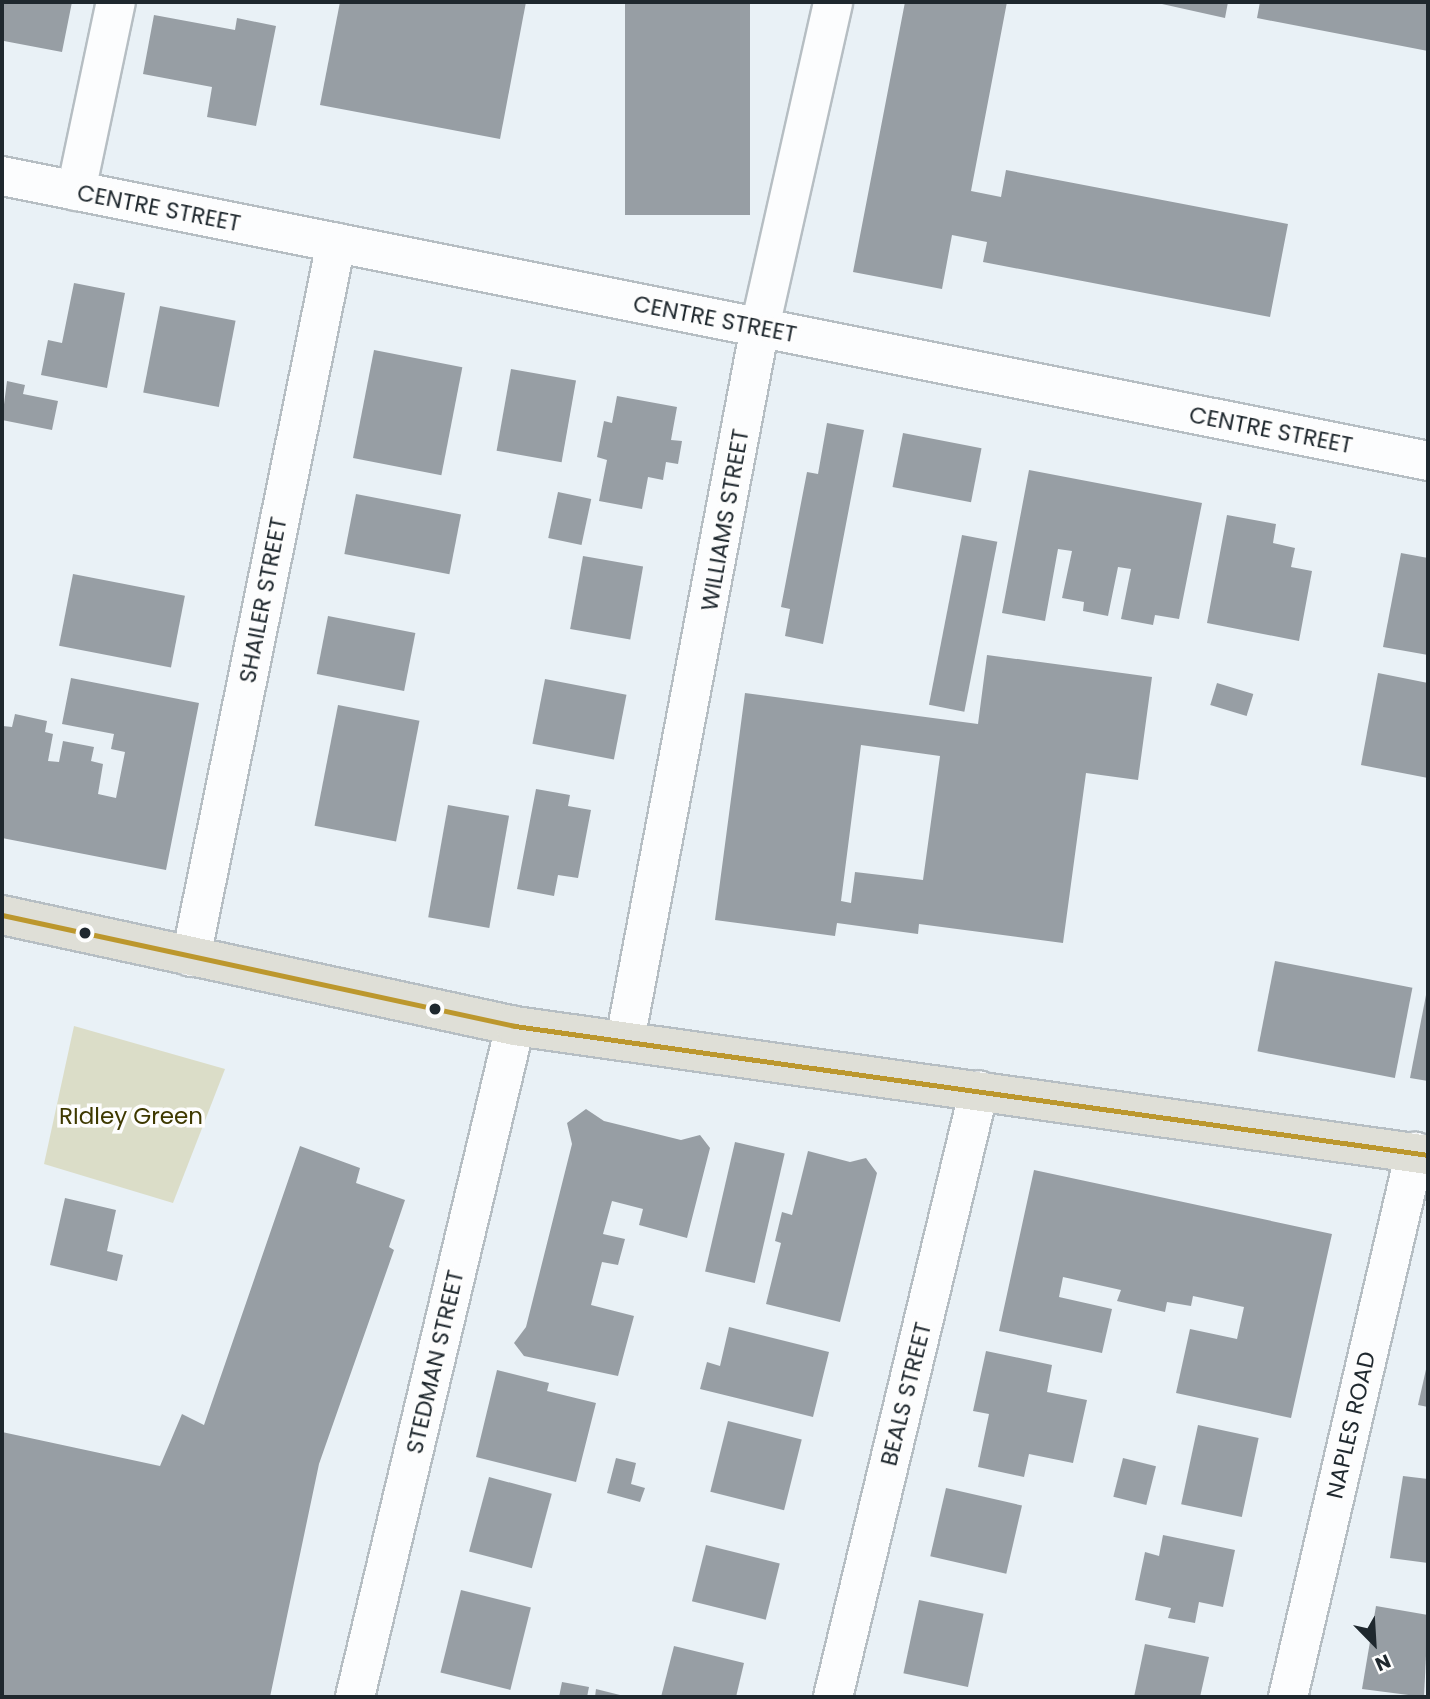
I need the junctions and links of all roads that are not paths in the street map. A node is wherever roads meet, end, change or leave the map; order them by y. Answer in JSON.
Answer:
{"nodes":[{"id":1,"x":116,"y":2,"type":"edge"},
{"id":2,"x":833,"y":2,"type":"edge"},
{"id":3,"x":2,"y":176,"type":"edge"},
{"id":4,"x":76,"y":191,"type":"junction"},
{"id":5,"x":336,"y":243,"type":"junction"},
{"id":6,"x":760,"y":327,"type":"junction"},
{"id":7,"x":1428,"y":461,"type":"edge"},
{"id":8,"x":2,"y":915,"type":"edge"},
{"id":9,"x":191,"y":957,"type":"junction"},
{"id":10,"x":515,"y":1026,"type":"junction"},
{"id":11,"x":625,"y":1040,"type":"junction"},
{"id":12,"x":979,"y":1090,"type":"junction"},
{"id":13,"x":1421,"y":1154,"type":"edge"},
{"id":14,"x":355,"y":1697,"type":"edge"},
{"id":15,"x":833,"y":1697,"type":"edge"},
{"id":16,"x":1288,"y":1697,"type":"edge"}],
"edges":[{"from":1,"to":4,"type":"street"},
{"from":2,"to":6,"type":"street","name":"WILLIAMS STREET"},
{"from":3,"to":4,"type":"street","name":"CENTRE STREET"},
{"from":4,"to":5,"type":"street","name":"CENTRE STREET"},
{"from":5,"to":6,"type":"street","name":"CENTRE STREET"},
{"from":5,"to":9,"type":"street","name":"SHAILER STREET"},
{"from":6,"to":7,"type":"street","name":"CENTRE STREET"},
{"from":6,"to":11,"type":"street","name":"WILLIAMS STREET"},
{"from":8,"to":9,"type":"main road"},
{"from":9,"to":10,"type":"main road"},
{"from":10,"to":11,"type":"main road"},
{"from":10,"to":14,"type":"street","name":"STEDMAN STREET"},
{"from":11,"to":12,"type":"main road"},
{"from":12,"to":13,"type":"main road"},
{"from":12,"to":15,"type":"street","name":"BEALS STREET"},
{"from":13,"to":16,"type":"street","name":"NAPLES ROAD"}]}
